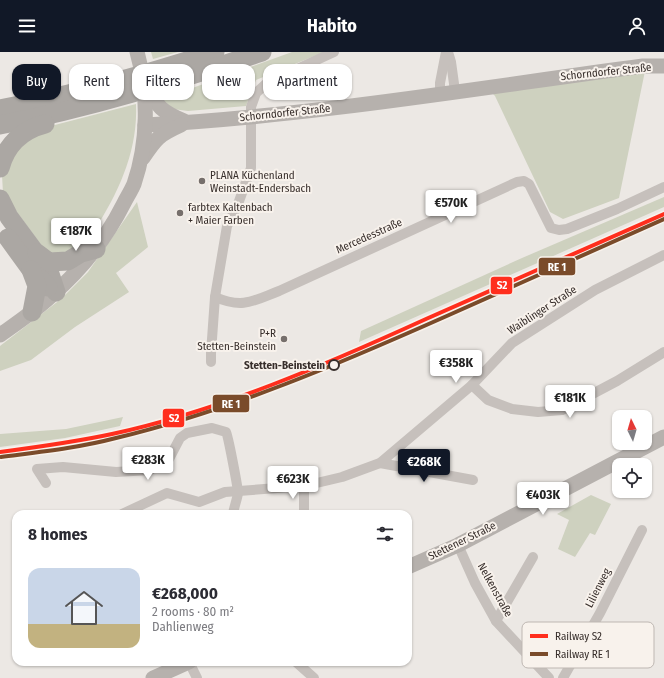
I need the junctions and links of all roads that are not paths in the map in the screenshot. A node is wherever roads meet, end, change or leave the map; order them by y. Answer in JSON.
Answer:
{"nodes":[{"id":1,"x":137,"y":52,"type":"edge"},
{"id":2,"x":215,"y":52,"type":"edge"},
{"id":3,"x":262,"y":52,"type":"edge"},
{"id":4,"x":334,"y":52,"type":"edge"},
{"id":5,"x":447,"y":52,"type":"edge"},
{"id":6,"x":140,"y":64,"type":"edge"},
{"id":7,"x":189,"y":64,"type":"edge"},
{"id":8,"x":664,"y":66,"type":"edge"},
{"id":9,"x":194,"y":68,"type":"edge"},
{"id":10,"x":448,"y":92,"type":"junction"},
{"id":11,"x":69,"y":97,"type":"edge"},
{"id":12,"x":93,"y":100,"type":"edge"},
{"id":13,"x":144,"y":100,"type":"edge"},
{"id":14,"x":154,"y":100,"type":"edge"},
{"id":15,"x":0,"y":110,"type":"edge"},
{"id":16,"x":70,"y":110,"type":"junction"},
{"id":17,"x":250,"y":117,"type":"junction"},
{"id":18,"x":189,"y":122,"type":"junction"},
{"id":19,"x":0,"y":125,"type":"edge"},
{"id":20,"x":145,"y":125,"type":"junction"},
{"id":21,"x":141,"y":160,"type":"junction"},
{"id":22,"x":0,"y":168,"type":"edge"},
{"id":23,"x":664,"y":187,"type":"edge"},
{"id":24,"x":0,"y":199,"type":"edge"},
{"id":25,"x":0,"y":227,"type":"edge"},
{"id":26,"x":96,"y":249,"type":"junction"},
{"id":27,"x":664,"y":255,"type":"edge"},
{"id":28,"x":33,"y":260,"type":"junction"},
{"id":29,"x":56,"y":292,"type":"junction"},
{"id":30,"x":215,"y":297,"type":"junction"},
{"id":31,"x":32,"y":312,"type":"junction"},
{"id":32,"x":0,"y":335,"type":"edge"},
{"id":33,"x":664,"y":352,"type":"edge"},
{"id":34,"x":211,"y":362,"type":"dead end"},
{"id":35,"x":472,"y":385,"type":"junction"},
{"id":36,"x":664,"y":437,"type":"edge"},
{"id":37,"x":380,"y":463,"type":"junction"},
{"id":38,"x":473,"y":480,"type":"dead end"},
{"id":39,"x":46,"y":484,"type":"dead end"},
{"id":40,"x":304,"y":486,"type":"junction"},
{"id":41,"x":238,"y":491,"type":"junction"},
{"id":42,"x":131,"y":510,"type":"edge"},
{"id":43,"x":234,"y":510,"type":"edge"},
{"id":44,"x":304,"y":510,"type":"edge"},
{"id":45,"x":642,"y":530,"type":"dead end"},
{"id":46,"x":458,"y":545,"type":"junction"},
{"id":47,"x":533,"y":556,"type":"dead end"},
{"id":48,"x":412,"y":565,"type":"edge"},
{"id":49,"x":496,"y":621,"type":"junction"},
{"id":50,"x":595,"y":622,"type":"edge"},
{"id":51,"x":522,"y":649,"type":"edge"},
{"id":52,"x":180,"y":666,"type":"edge"},
{"id":53,"x":191,"y":666,"type":"edge"},
{"id":54,"x":300,"y":666,"type":"edge"},
{"id":55,"x":540,"y":668,"type":"edge"},
{"id":56,"x":569,"y":668,"type":"edge"},
{"id":57,"x":153,"y":678,"type":"edge"},
{"id":58,"x":197,"y":678,"type":"edge"},
{"id":59,"x":314,"y":678,"type":"edge"},
{"id":60,"x":549,"y":678,"type":"edge"},
{"id":61,"x":563,"y":678,"type":"edge"}],
"edges":[{"from":1,"to":6,"type":"street"},
{"from":2,"to":7,"type":"highway"},
{"from":3,"to":9,"type":"highway"},
{"from":4,"to":17,"type":"street"},
{"from":5,"to":10,"type":"street"},
{"from":5,"to":10,"type":"street"},
{"from":8,"to":10,"type":"street","name":"Schorndorfer Straße"},
{"from":10,"to":17,"type":"street","name":"Schorndorfer Straße"},
{"from":11,"to":15,"type":"highway"},
{"from":12,"to":16,"type":"highway"},
{"from":13,"to":20,"type":"street"},
{"from":14,"to":18,"type":"street"},
{"from":16,"to":19,"type":"highway"},
{"from":16,"to":22,"type":"highway"},
{"from":17,"to":18,"type":"street","name":"Schorndorfer Straße"},
{"from":17,"to":30,"type":"street"},
{"from":18,"to":20,"type":"street","name":"Schorndorfer Straße"},
{"from":18,"to":21,"type":"street"},
{"from":20,"to":21,"type":"street"},
{"from":21,"to":26,"type":"street"},
{"from":23,"to":30,"type":"street","name":"Mercedesstraße"},
{"from":24,"to":28,"type":"highway"},
{"from":25,"to":28,"type":"highway"},
{"from":26,"to":28,"type":"highway"},
{"from":26,"to":29,"type":"street"},
{"from":27,"to":35,"type":"street","name":"Waiblinger Straße"},
{"from":28,"to":29,"type":"highway"},
{"from":28,"to":31,"type":"highway"},
{"from":29,"to":31,"type":"street"},
{"from":30,"to":34,"type":"street"},
{"from":31,"to":32,"type":"street"},
{"from":33,"to":35,"type":"street"},
{"from":35,"to":37,"type":"street","name":"Waiblinger Straße"},
{"from":36,"to":46,"type":"street","name":"Stettener Straße"},
{"from":37,"to":38,"type":"street"},
{"from":37,"to":40,"type":"street","name":"Waiblinger Straße"},
{"from":39,"to":41,"type":"street"},
{"from":40,"to":41,"type":"street","name":"Waiblinger Straße"},
{"from":40,"to":44,"type":"street"},
{"from":41,"to":42,"type":"street","name":"Waiblinger Straße"},
{"from":41,"to":43,"type":"street"},
{"from":45,"to":50,"type":"street","name":"Lilienweg"},
{"from":46,"to":48,"type":"street","name":"Stettener Straße"},
{"from":46,"to":49,"type":"street","name":"Nelkenstraße"},
{"from":47,"to":49,"type":"street"},
{"from":49,"to":51,"type":"street","name":"Nelkenstraße"},
{"from":52,"to":57,"type":"street"},
{"from":53,"to":58,"type":"street"},
{"from":54,"to":59,"type":"street"},
{"from":55,"to":60,"type":"street","name":"Nelkenstraße"},
{"from":56,"to":61,"type":"street","name":"Lilienweg"}]}
